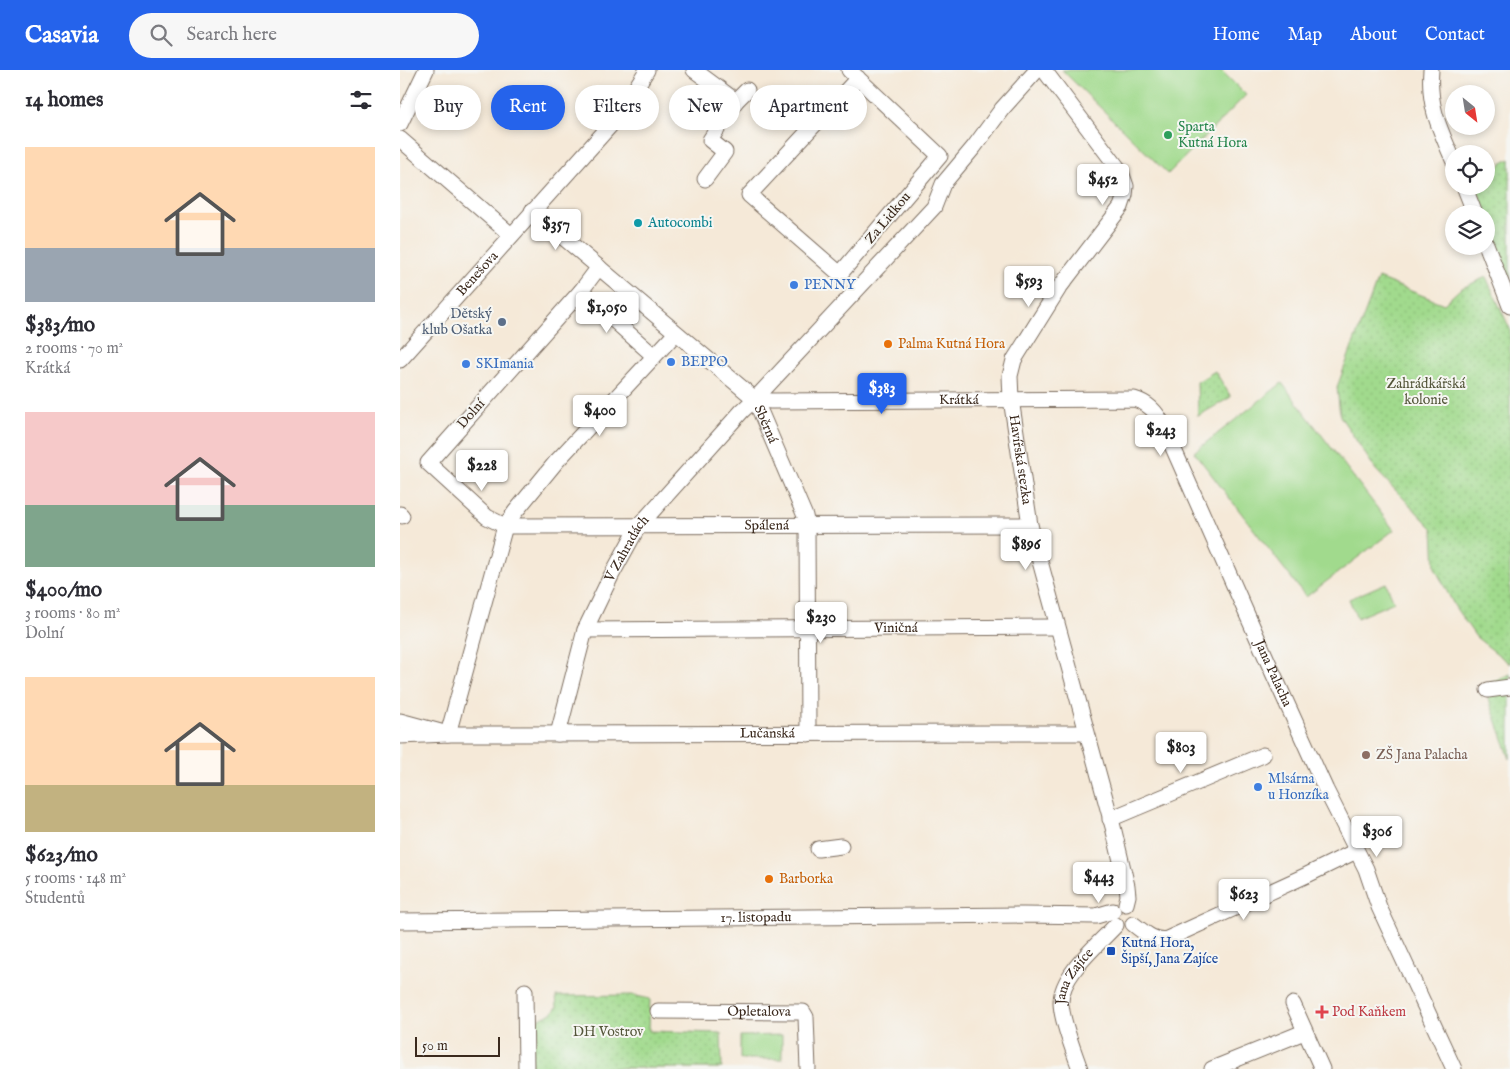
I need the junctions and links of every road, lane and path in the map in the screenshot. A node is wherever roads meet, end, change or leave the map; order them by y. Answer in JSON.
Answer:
{"nodes":[{"id":1,"x":426,"y":70,"type":"edge"},
{"id":2,"x":646,"y":70,"type":"edge"},
{"id":3,"x":694,"y":70,"type":"edge"},
{"id":4,"x":1037,"y":70,"type":"edge"},
{"id":5,"x":1044,"y":70,"type":"edge"},
{"id":6,"x":1431,"y":70,"type":"edge"},
{"id":7,"x":853,"y":74,"type":"edge"},
{"id":8,"x":714,"y":85,"type":"edge"},
{"id":9,"x":747,"y":90,"type":"dead end"},
{"id":10,"x":740,"y":97,"type":"edge"},
{"id":11,"x":400,"y":124,"type":"edge"},
{"id":12,"x":717,"y":130,"type":"edge"},
{"id":13,"x":400,"y":138,"type":"edge"},
{"id":14,"x":1448,"y":145,"type":"edge"},
{"id":15,"x":705,"y":179,"type":"dead end"},
{"id":16,"x":532,"y":212,"type":"junction"},
{"id":17,"x":510,"y":235,"type":"junction"},
{"id":18,"x":1490,"y":255,"type":"edge"},
{"id":19,"x":599,"y":267,"type":"junction"},
{"id":20,"x":581,"y":291,"type":"junction"},
{"id":21,"x":1510,"y":306,"type":"edge"},
{"id":22,"x":676,"y":333,"type":"junction"},
{"id":23,"x":654,"y":356,"type":"junction"},
{"id":24,"x":400,"y":360,"type":"edge"},
{"id":25,"x":755,"y":399,"type":"junction"},
{"id":26,"x":1011,"y":399,"type":"junction"},
{"id":27,"x":1030,"y":525,"type":"junction"},
{"id":28,"x":505,"y":526,"type":"junction"},
{"id":29,"x":807,"y":526,"type":"junction"},
{"id":30,"x":638,"y":527,"type":"junction"},
{"id":31,"x":1057,"y":628,"type":"junction"},
{"id":32,"x":807,"y":629,"type":"junction"},
{"id":33,"x":585,"y":630,"type":"junction"},
{"id":34,"x":1510,"y":687,"type":"edge"},
{"id":35,"x":1488,"y":690,"type":"dead end"},
{"id":36,"x":400,"y":720,"type":"edge"},
{"id":37,"x":1086,"y":733,"type":"junction"},
{"id":38,"x":448,"y":734,"type":"junction"},
{"id":39,"x":558,"y":734,"type":"junction"},
{"id":40,"x":808,"y":734,"type":"junction"},
{"id":41,"x":400,"y":736,"type":"edge"},
{"id":42,"x":1263,"y":755,"type":"dead end"},
{"id":43,"x":1110,"y":819,"type":"junction"},
{"id":44,"x":841,"y":846,"type":"dead end"},
{"id":45,"x":818,"y":848,"type":"dead end"},
{"id":46,"x":1356,"y":851,"type":"junction"},
{"id":47,"x":1126,"y":904,"type":"junction"},
{"id":48,"x":1114,"y":918,"type":"junction"},
{"id":49,"x":400,"y":920,"type":"edge"},
{"id":50,"x":1133,"y":924,"type":"junction"},
{"id":51,"x":525,"y":991,"type":"dead end"},
{"id":52,"x":1293,"y":1004,"type":"dead end"},
{"id":53,"x":658,"y":1011,"type":"dead end"},
{"id":54,"x":1304,"y":1032,"type":"junction"},
{"id":55,"x":526,"y":1069,"type":"edge"},
{"id":56,"x":808,"y":1069,"type":"edge"},
{"id":57,"x":1080,"y":1069,"type":"edge"},
{"id":58,"x":1212,"y":1069,"type":"edge"},
{"id":59,"x":1322,"y":1069,"type":"edge"},
{"id":60,"x":1454,"y":1069,"type":"edge"}],
"edges":[{"from":1,"to":11,"type":"street"},
{"from":2,"to":16,"type":"street","name":"Benešova"},
{"from":3,"to":8,"type":"street"},
{"from":4,"to":25,"type":"street","name":"V Zahradách"},
{"from":5,"to":26,"type":"street","name":"Havířská stezka"},
{"from":6,"to":14,"type":"street"},
{"from":7,"to":7,"type":"street","name":"Za Lidkou"},
{"from":9,"to":10,"type":"street"},
{"from":12,"to":15,"type":"street"},
{"from":13,"to":17,"type":"street"},
{"from":16,"to":17,"type":"street","name":"Benešova"},
{"from":16,"to":19,"type":"street","name":"Sběrná"},
{"from":17,"to":24,"type":"street","name":"Benešova"},
{"from":18,"to":21,"type":"street"},
{"from":19,"to":20,"type":"street","name":"Dolní"},
{"from":19,"to":22,"type":"street","name":"Sběrná"},
{"from":20,"to":23,"type":"street"},
{"from":20,"to":28,"type":"street","name":"Dolní"},
{"from":22,"to":23,"type":"street"},
{"from":22,"to":25,"type":"street","name":"Sběrná"},
{"from":23,"to":28,"type":"street"},
{"from":25,"to":26,"type":"street","name":"Krátká"},
{"from":25,"to":29,"type":"street","name":"Sběrná"},
{"from":25,"to":30,"type":"street","name":"V Zahradách"},
{"from":26,"to":27,"type":"street","name":"Havířská stezka"},
{"from":26,"to":46,"type":"street","name":"Jana Palacha"},
{"from":27,"to":29,"type":"street","name":"Spálená"},
{"from":27,"to":31,"type":"street","name":"Havířská stezka"},
{"from":28,"to":30,"type":"street","name":"Spálená"},
{"from":28,"to":38,"type":"street"},
{"from":29,"to":30,"type":"street","name":"Spálená"},
{"from":29,"to":32,"type":"street","name":"Sběrná"},
{"from":30,"to":33,"type":"street","name":"V Zahradách"},
{"from":31,"to":32,"type":"street","name":"Viničná"},
{"from":31,"to":37,"type":"street","name":"Havířská stezka"},
{"from":32,"to":33,"type":"street","name":"Viničná"},
{"from":32,"to":40,"type":"street","name":"Sběrná"},
{"from":33,"to":39,"type":"street","name":"V Zahradách"},
{"from":34,"to":35,"type":"street"},
{"from":36,"to":38,"type":"street","name":"Lučanská"},
{"from":37,"to":40,"type":"street","name":"Lučanská"},
{"from":37,"to":43,"type":"street","name":"Havířská stezka"},
{"from":38,"to":39,"type":"street","name":"Lučanská"},
{"from":38,"to":41,"type":"street","name":"Lučanská"},
{"from":39,"to":40,"type":"street","name":"Lučanská"},
{"from":42,"to":43,"type":"street"},
{"from":43,"to":47,"type":"street","name":"Havířská stezka"},
{"from":44,"to":45,"type":"street"},
{"from":46,"to":50,"type":"street"},
{"from":46,"to":60,"type":"street","name":"Jana Palacha"},
{"from":47,"to":48,"type":"street"},
{"from":47,"to":50,"type":"street","name":"Havířská stezka"},
{"from":48,"to":49,"type":"street","name":"17. listopadu"},
{"from":48,"to":50,"type":"street"},
{"from":48,"to":57,"type":"street","name":"Jana Zajíce"},
{"from":51,"to":55,"type":"street"},
{"from":52,"to":54,"type":"street"},
{"from":53,"to":56,"type":"street","name":"Opletalova"},
{"from":54,"to":58,"type":"street"},
{"from":54,"to":59,"type":"street"}]}
